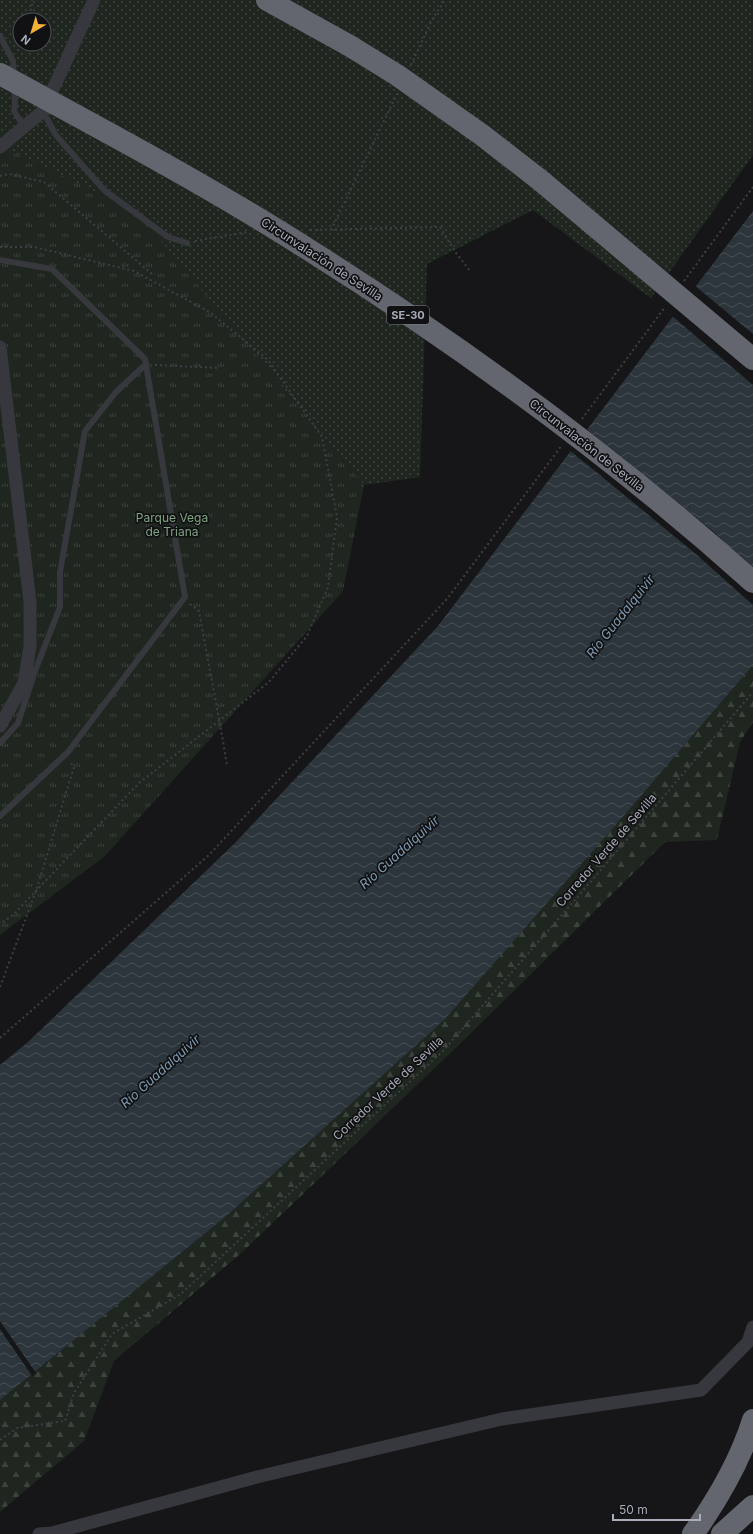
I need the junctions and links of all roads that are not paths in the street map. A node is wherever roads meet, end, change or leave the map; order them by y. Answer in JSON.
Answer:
{"nodes":[{"id":1,"x":94,"y":0,"type":"edge"},
{"id":2,"x":266,"y":0,"type":"edge"},
{"id":3,"x":0,"y":36,"type":"edge"},
{"id":4,"x":0,"y":74,"type":"edge"},
{"id":5,"x":43,"y":111,"type":"junction"},
{"id":6,"x":24,"y":127,"type":"junction"},
{"id":7,"x":0,"y":147,"type":"edge"},
{"id":8,"x":187,"y":243,"type":"road end"},
{"id":9,"x":0,"y":260,"type":"edge"},
{"id":10,"x":0,"y":347,"type":"edge"},
{"id":11,"x":753,"y":359,"type":"edge"},
{"id":12,"x":146,"y":364,"type":"junction"},
{"id":13,"x":753,"y":582,"type":"edge"},
{"id":14,"x":0,"y":726,"type":"edge"},
{"id":15,"x":0,"y":743,"type":"edge"},
{"id":16,"x":0,"y":816,"type":"edge"},
{"id":17,"x":753,"y":1327,"type":"edge"},
{"id":18,"x":753,"y":1420,"type":"edge"},
{"id":19,"x":753,"y":1506,"type":"edge"},
{"id":20,"x":39,"y":1534,"type":"edge"},
{"id":21,"x":693,"y":1534,"type":"edge"},
{"id":22,"x":722,"y":1534,"type":"edge"}],
"edges":[{"from":1,"to":5,"type":"street"},
{"from":2,"to":11,"type":"highway","bridge":true},
{"from":3,"to":6,"type":"lane"},
{"from":4,"to":13,"type":"highway","name":"Circunvalación de Sevilla","number":"SE-30","bridge":true},
{"from":5,"to":6,"type":"street"},
{"from":5,"to":8,"type":"lane"},
{"from":6,"to":7,"type":"street"},
{"from":9,"to":12,"type":"lane"},
{"from":10,"to":14,"type":"street"},
{"from":12,"to":15,"type":"lane"},
{"from":12,"to":16,"type":"lane"},
{"from":17,"to":20,"type":"street"},
{"from":18,"to":21,"type":"highway"},
{"from":19,"to":22,"type":"highway"}]}
